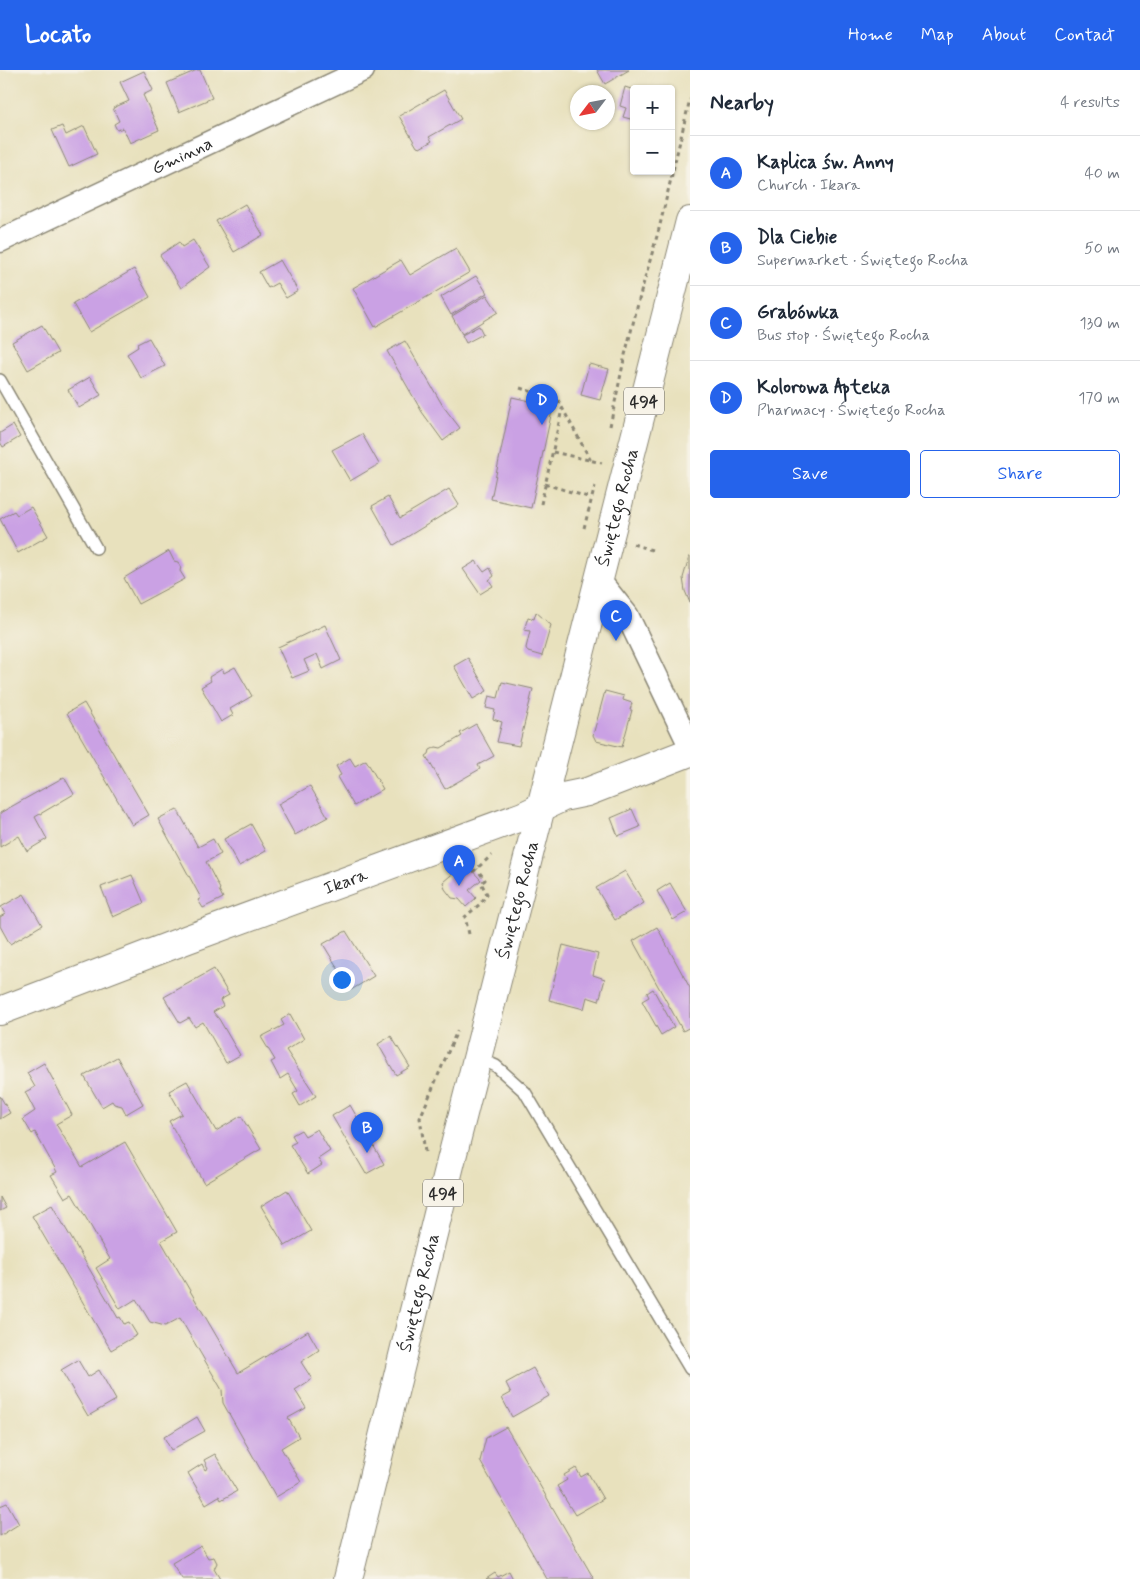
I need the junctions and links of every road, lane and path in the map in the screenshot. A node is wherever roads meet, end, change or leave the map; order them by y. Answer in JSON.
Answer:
{"nodes":[{"id":1,"x":363,"y":70,"type":"edge"},
{"id":2,"x":690,"y":99,"type":"edge"},
{"id":3,"x":690,"y":221,"type":"edge"},
{"id":4,"x":0,"y":241,"type":"edge"},
{"id":5,"x":0,"y":380,"type":"edge"},
{"id":6,"x":520,"y":388,"type":"dead end"},
{"id":7,"x":562,"y":409,"type":"junction"},
{"id":8,"x":610,"y":427,"type":"dead end"},
{"id":9,"x":553,"y":452,"type":"junction"},
{"id":10,"x":604,"y":454,"type":"dead end"},
{"id":11,"x":591,"y":461,"type":"junction"},
{"id":12,"x":602,"y":463,"type":"junction"},
{"id":13,"x":599,"y":472,"type":"dead end"},
{"id":14,"x":596,"y":480,"type":"dead end"},
{"id":15,"x":545,"y":484,"type":"junction"},
{"id":16,"x":591,"y":498,"type":"junction"},
{"id":17,"x":541,"y":504,"type":"dead end"},
{"id":18,"x":584,"y":528,"type":"dead end"},
{"id":19,"x":629,"y":542,"type":"dead end"},
{"id":20,"x":96,"y":548,"type":"dead end"},
{"id":21,"x":652,"y":550,"type":"dead end"},
{"id":22,"x":599,"y":580,"type":"junction"},
{"id":23,"x":690,"y":746,"type":"edge"},
{"id":24,"x":690,"y":752,"type":"edge"},
{"id":25,"x":541,"y":808,"type":"junction"},
{"id":26,"x":496,"y":852,"type":"dead end"},
{"id":27,"x":476,"y":868,"type":"junction"},
{"id":28,"x":473,"y":872,"type":"dead end"},
{"id":29,"x":470,"y":934,"type":"dead end"},
{"id":30,"x":0,"y":1011,"type":"edge"},
{"id":31,"x":478,"y":1058,"type":"junction"},
{"id":32,"x":690,"y":1369,"type":"edge"},
{"id":33,"x":348,"y":1579,"type":"edge"}],
"edges":[{"from":1,"to":4,"type":"street","name":"Gminna"},
{"from":2,"to":8,"type":"path"},
{"from":3,"to":22,"type":"main road","name":"Świętego Rocha","number":"494"},
{"from":5,"to":20,"type":"lane"},
{"from":6,"to":7,"type":"path"},
{"from":7,"to":9,"type":"path"},
{"from":7,"to":11,"type":"path"},
{"from":9,"to":11,"type":"path"},
{"from":9,"to":15,"type":"path"},
{"from":10,"to":12,"type":"path"},
{"from":11,"to":12,"type":"path"},
{"from":12,"to":13,"type":"path"},
{"from":14,"to":16,"type":"path"},
{"from":15,"to":16,"type":"path"},
{"from":15,"to":17,"type":"path"},
{"from":16,"to":18,"type":"path"},
{"from":19,"to":21,"type":"path"},
{"from":22,"to":23,"type":"street"},
{"from":22,"to":25,"type":"main road","name":"Świętego Rocha","number":"494"},
{"from":24,"to":25,"type":"main road","name":"Ikara"},
{"from":25,"to":30,"type":"main road","name":"Ikara"},
{"from":25,"to":31,"type":"main road","name":"Świętego Rocha","number":"494"},
{"from":26,"to":27,"type":"path"},
{"from":27,"to":28,"type":"path"},
{"from":27,"to":29,"type":"path"},
{"from":31,"to":32,"type":"lane"},
{"from":31,"to":33,"type":"main road","name":"Świętego Rocha","number":"494"}]}
